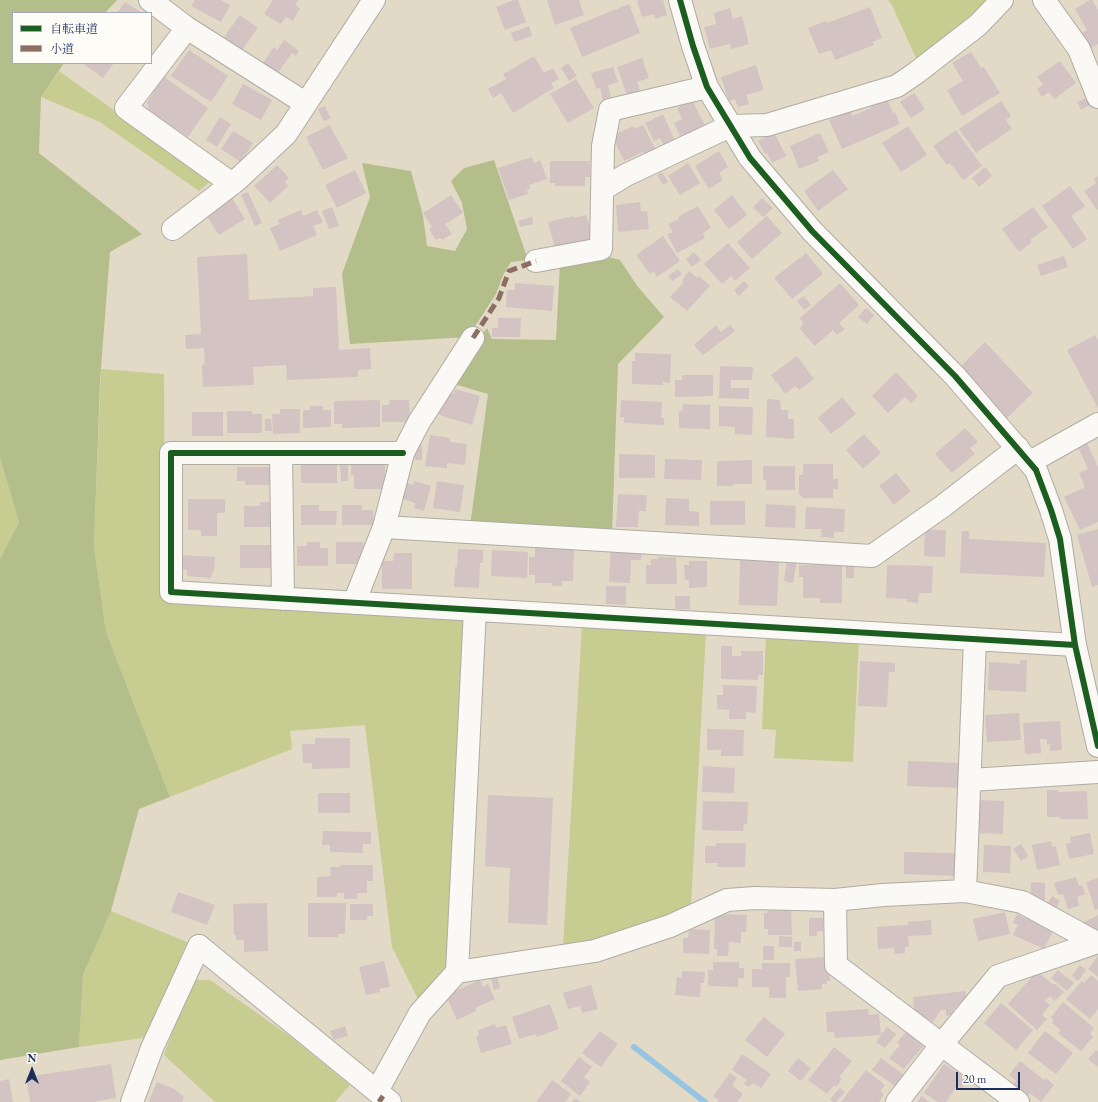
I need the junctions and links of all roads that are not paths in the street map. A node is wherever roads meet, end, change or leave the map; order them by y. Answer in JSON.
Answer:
{"nodes":[{"id":1,"x":150,"y":0,"type":"edge"},
{"id":2,"x":374,"y":0,"type":"edge"},
{"id":3,"x":680,"y":0,"type":"edge"},
{"id":4,"x":1002,"y":0,"type":"edge"},
{"id":5,"x":1044,"y":0,"type":"edge"},
{"id":6,"x":188,"y":28,"type":"junction"},
{"id":7,"x":707,"y":87,"type":"junction"},
{"id":8,"x":1098,"y":97,"type":"edge"},
{"id":9,"x":305,"y":103,"type":"junction"},
{"id":10,"x":730,"y":126,"type":"junction"},
{"id":11,"x":232,"y":184,"type":"junction"},
{"id":12,"x":603,"y":189,"type":"junction"},
{"id":13,"x":173,"y":229,"type":"dead end"},
{"id":14,"x":536,"y":261,"type":"dead end"},
{"id":15,"x":473,"y":338,"type":"dead end"},
{"id":16,"x":1098,"y":424,"type":"edge"},
{"id":17,"x":282,"y":453,"type":"junction"},
{"id":18,"x":402,"y":453,"type":"junction"},
{"id":19,"x":1024,"y":455,"type":"junction"},
{"id":20,"x":384,"y":527,"type":"junction"},
{"id":21,"x":283,"y":599,"type":"junction"},
{"id":22,"x":354,"y":603,"type":"junction"},
{"id":23,"x":475,"y":610,"type":"junction"},
{"id":24,"x":976,"y":639,"type":"junction"},
{"id":25,"x":1075,"y":644,"type":"junction"},
{"id":26,"x":1098,"y":746,"type":"edge"},
{"id":27,"x":1098,"y":772,"type":"edge"},
{"id":28,"x":970,"y":780,"type":"junction"},
{"id":29,"x":965,"y":891,"type":"junction"},
{"id":30,"x":835,"y":900,"type":"junction"},
{"id":31,"x":1097,"y":942,"type":"edge"},
{"id":32,"x":457,"y":972,"type":"junction"},
{"id":33,"x":942,"y":1044,"type":"junction"},
{"id":34,"x":384,"y":1097,"type":"edge"},
{"id":35,"x":132,"y":1102,"type":"edge"},
{"id":36,"x":897,"y":1102,"type":"edge"},
{"id":37,"x":1018,"y":1102,"type":"edge"}],
"edges":[{"from":1,"to":6,"type":"street"},
{"from":2,"to":9,"type":"street"},
{"from":3,"to":7,"type":"street"},
{"from":4,"to":10,"type":"street"},
{"from":5,"to":8,"type":"street"},
{"from":6,"to":9,"type":"street"},
{"from":6,"to":11,"type":"street"},
{"from":7,"to":10,"type":"street"},
{"from":7,"to":12,"type":"street"},
{"from":9,"to":11,"type":"street"},
{"from":10,"to":12,"type":"street"},
{"from":10,"to":19,"type":"street"},
{"from":11,"to":13,"type":"street"},
{"from":12,"to":14,"type":"street"},
{"from":15,"to":18,"type":"street"},
{"from":16,"to":19,"type":"street"},
{"from":17,"to":18,"type":"street"},
{"from":17,"to":21,"type":"street"},
{"from":17,"to":21,"type":"street"},
{"from":18,"to":20,"type":"street"},
{"from":19,"to":20,"type":"street"},
{"from":19,"to":25,"type":"street"},
{"from":20,"to":22,"type":"street"},
{"from":21,"to":22,"type":"street"},
{"from":22,"to":23,"type":"street"},
{"from":23,"to":24,"type":"street"},
{"from":23,"to":32,"type":"street"},
{"from":24,"to":25,"type":"street"},
{"from":24,"to":28,"type":"street"},
{"from":25,"to":26,"type":"street"},
{"from":27,"to":28,"type":"street"},
{"from":28,"to":29,"type":"street"},
{"from":29,"to":30,"type":"street"},
{"from":29,"to":31,"type":"street"},
{"from":30,"to":32,"type":"street"},
{"from":30,"to":33,"type":"street"},
{"from":31,"to":33,"type":"street"},
{"from":32,"to":34,"type":"street"},
{"from":33,"to":36,"type":"street"},
{"from":33,"to":37,"type":"street"},
{"from":34,"to":35,"type":"street"}]}
